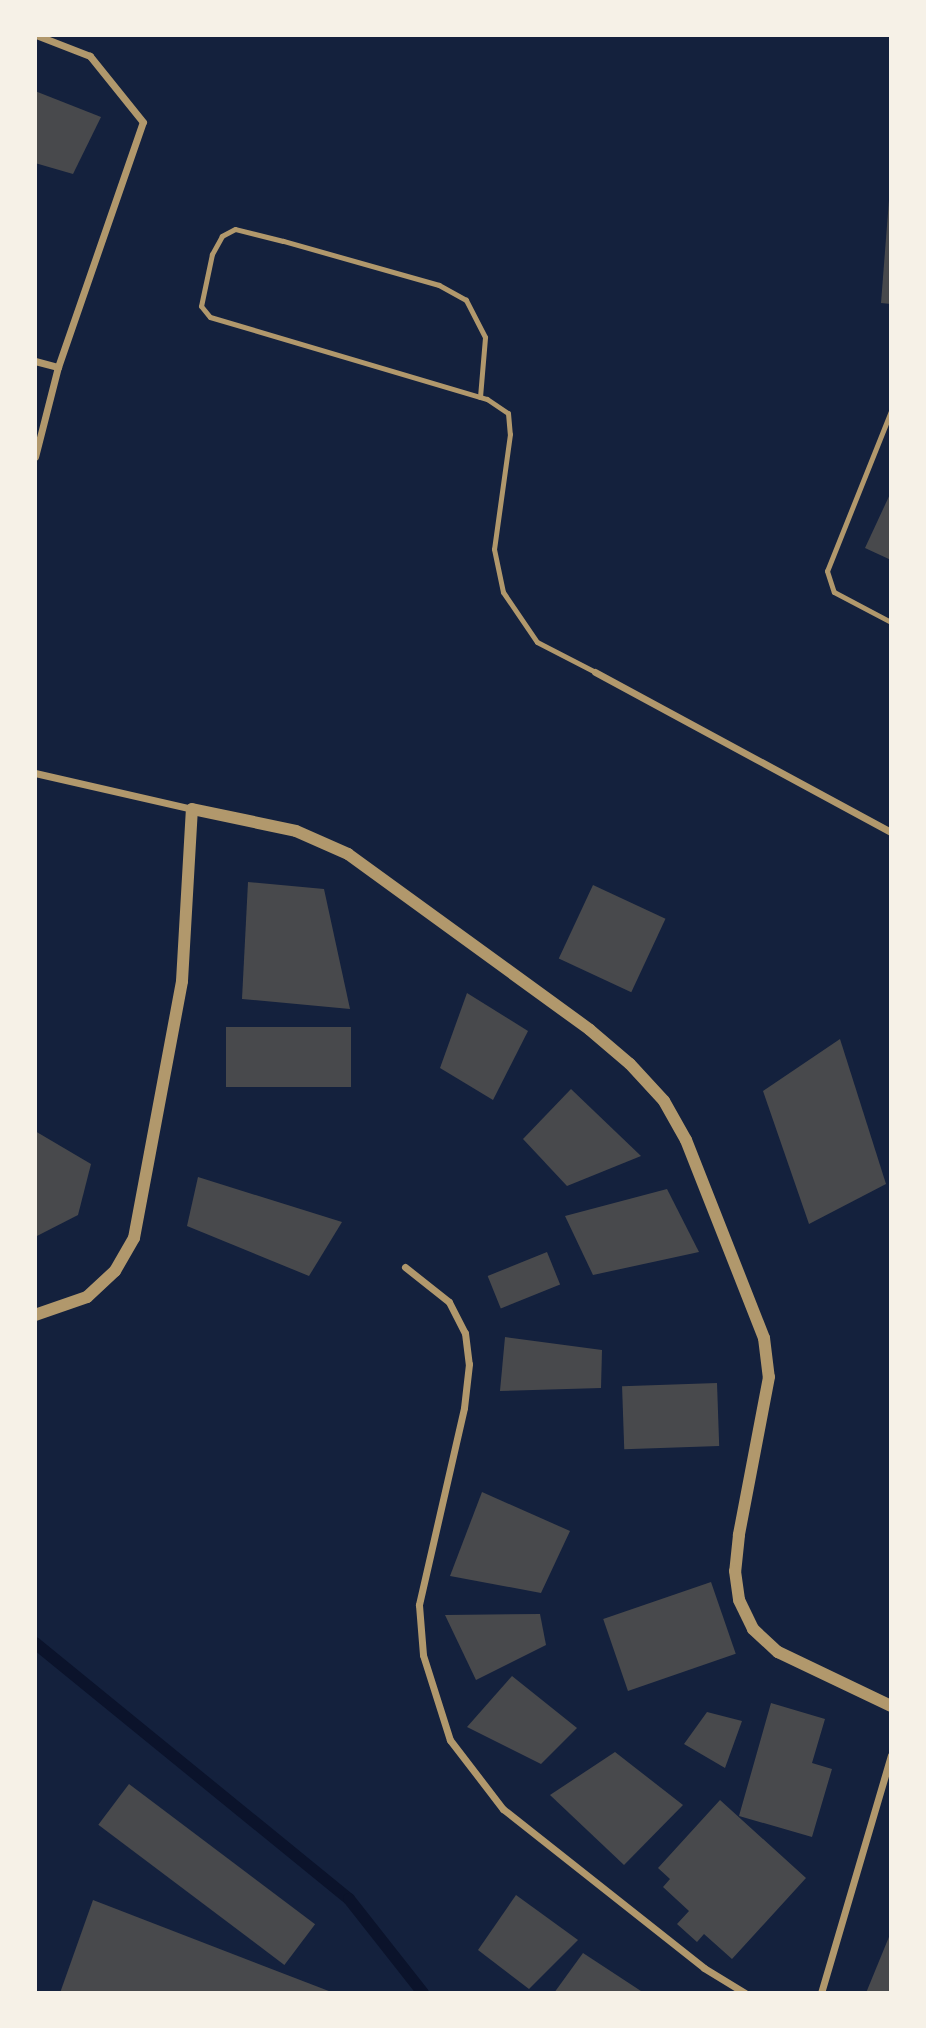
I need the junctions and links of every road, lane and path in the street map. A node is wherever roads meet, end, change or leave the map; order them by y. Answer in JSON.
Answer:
{"nodes":[{"id":1,"x":36,"y":35,"type":"edge"},
{"id":2,"x":35,"y":361,"type":"edge"},
{"id":3,"x":58,"y":367,"type":"junction"},
{"id":4,"x":480,"y":397,"type":"junction"},
{"id":5,"x":891,"y":411,"type":"edge"},
{"id":6,"x":35,"y":457,"type":"edge"},
{"id":7,"x":891,"y":622,"type":"edge"},
{"id":8,"x":595,"y":672,"type":"joint"},
{"id":9,"x":35,"y":773,"type":"edge"},
{"id":10,"x":192,"y":809,"type":"junction"},
{"id":11,"x":891,"y":832,"type":"edge"},
{"id":12,"x":405,"y":1267,"type":"dead end"},
{"id":13,"x":35,"y":1315,"type":"edge"},
{"id":14,"x":891,"y":1706,"type":"edge"},
{"id":15,"x":891,"y":1755,"type":"edge"},
{"id":16,"x":745,"y":1993,"type":"edge"},
{"id":17,"x":821,"y":1993,"type":"edge"}],
"edges":[{"from":1,"to":3,"type":"street"},
{"from":2,"to":3,"type":"street"},
{"from":3,"to":6,"type":"street"},
{"from":4,"to":4,"type":"lane"},
{"from":4,"to":8,"type":"lane"},
{"from":5,"to":7,"type":"lane"},
{"from":8,"to":11,"type":"street"},
{"from":9,"to":10,"type":"street"},
{"from":10,"to":13,"type":"street"},
{"from":10,"to":14,"type":"street"},
{"from":12,"to":16,"type":"street"},
{"from":15,"to":17,"type":"street"}]}
